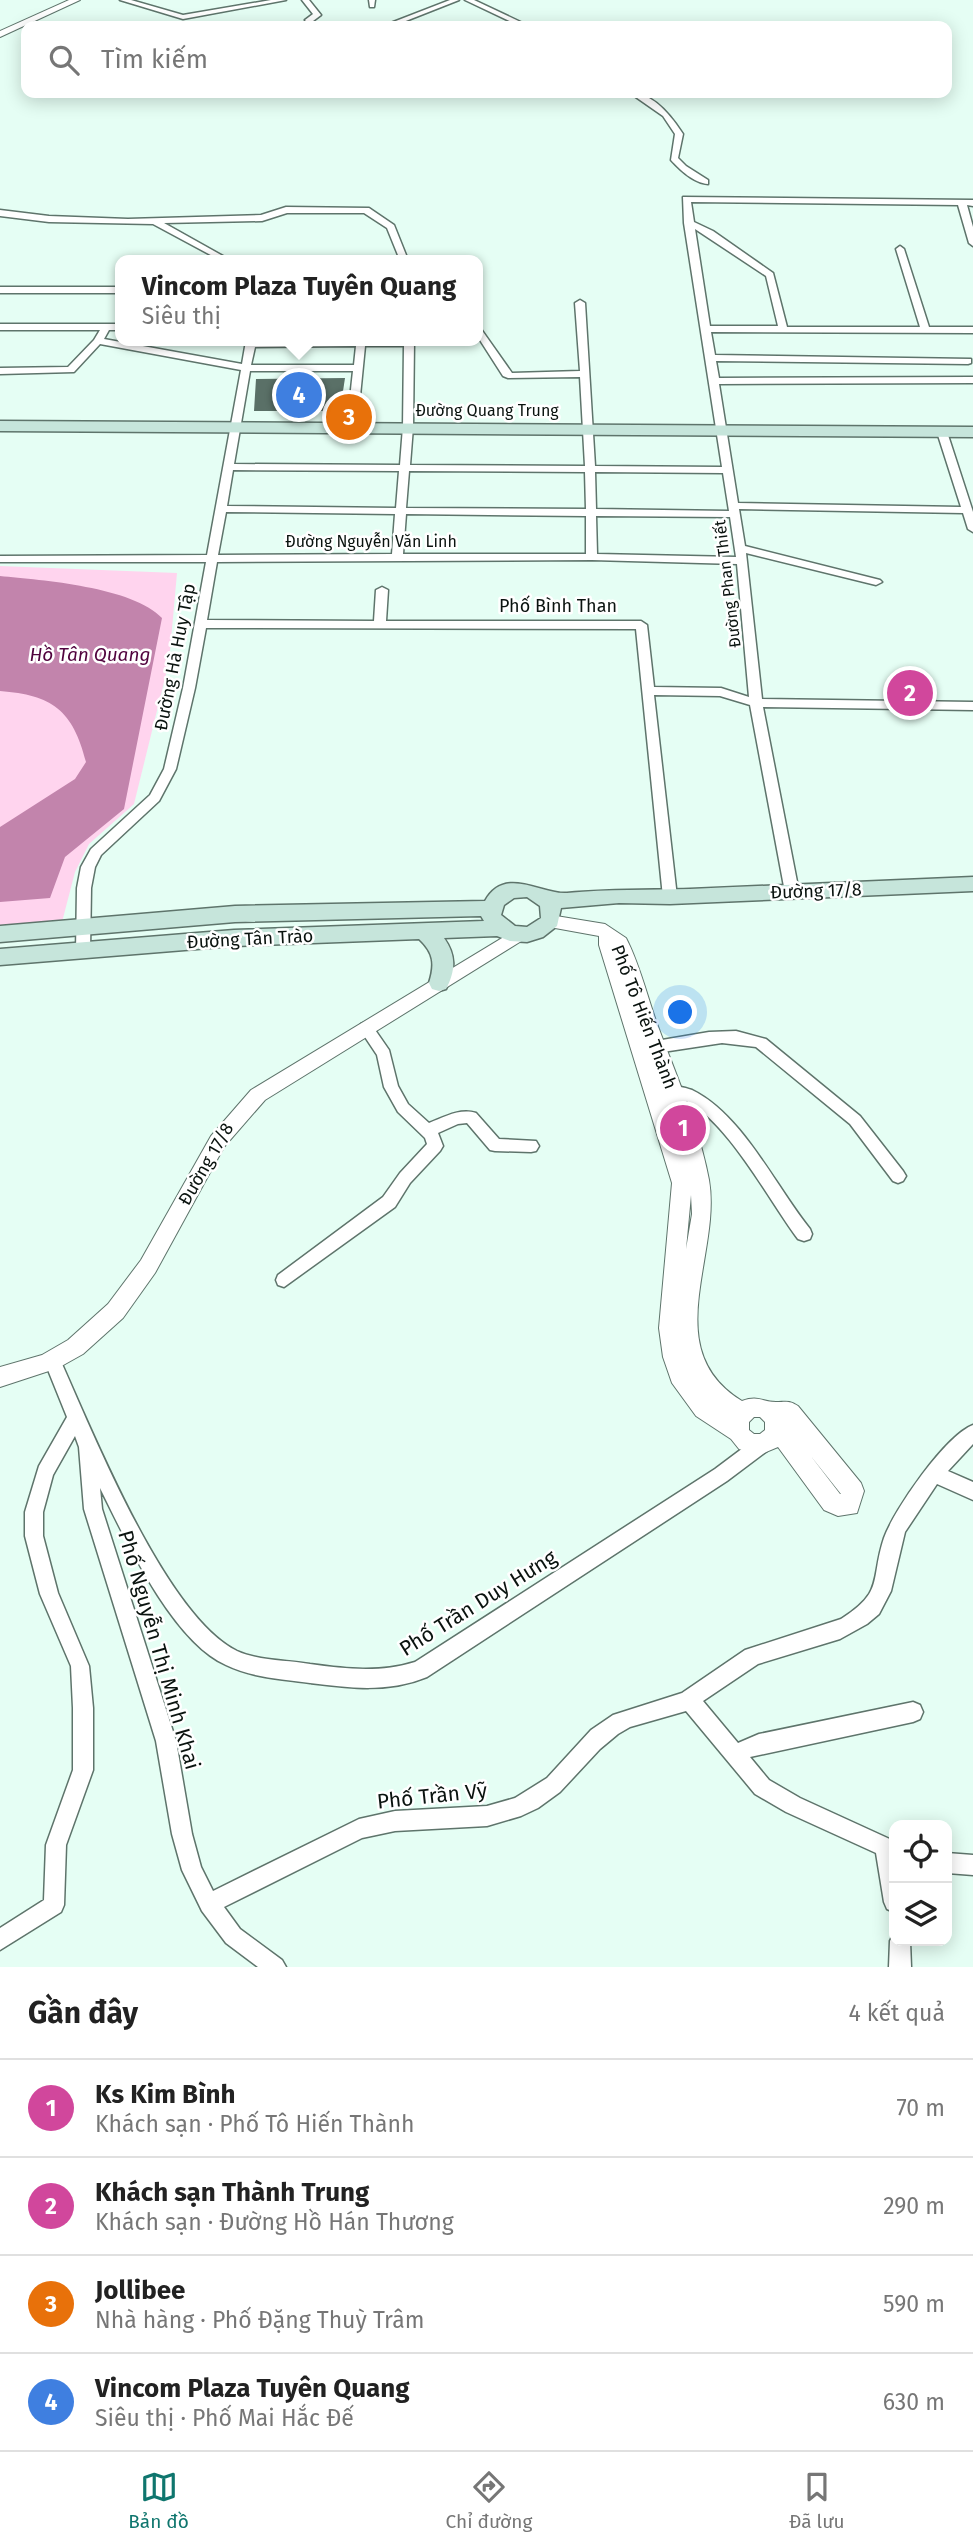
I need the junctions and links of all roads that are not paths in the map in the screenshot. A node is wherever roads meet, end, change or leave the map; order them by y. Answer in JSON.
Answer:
{"nodes":[{"id":1,"x":76,"y":0,"type":"edge"},
{"id":2,"x":86,"y":0,"type":"edge"},
{"id":3,"x":123,"y":0,"type":"edge"},
{"id":4,"x":283,"y":0,"type":"edge"},
{"id":5,"x":305,"y":0,"type":"edge"},
{"id":6,"x":456,"y":0,"type":"edge"},
{"id":7,"x":468,"y":0,"type":"edge"},
{"id":8,"x":33,"y":21,"type":"edge"},
{"id":9,"x":40,"y":21,"type":"edge"},
{"id":10,"x":310,"y":21,"type":"edge"},
{"id":11,"x":400,"y":21,"type":"edge"},
{"id":12,"x":514,"y":21,"type":"edge"},
{"id":13,"x":21,"y":27,"type":"edge"},
{"id":14,"x":21,"y":29,"type":"edge"},
{"id":15,"x":0,"y":37,"type":"edge"},
{"id":16,"x":641,"y":98,"type":"edge"},
{"id":17,"x":705,"y":182,"type":"dead end"},
{"id":18,"x":962,"y":203,"type":"junction"},
{"id":19,"x":973,"y":203,"type":"edge"},
{"id":20,"x":0,"y":213,"type":"edge"},
{"id":21,"x":153,"y":221,"type":"junction"},
{"id":22,"x":689,"y":223,"type":"junction"},
{"id":23,"x":973,"y":243,"type":"edge"},
{"id":24,"x":900,"y":249,"type":"dead end"},
{"id":25,"x":217,"y":255,"type":"edge"},
{"id":26,"x":402,"y":255,"type":"edge"},
{"id":27,"x":0,"y":290,"type":"edge"},
{"id":28,"x":115,"y":290,"type":"edge"},
{"id":29,"x":580,"y":303,"type":"dead end"},
{"id":30,"x":0,"y":327,"type":"edge"},
{"id":31,"x":106,"y":327,"type":"junction"},
{"id":32,"x":115,"y":327,"type":"edge"},
{"id":33,"x":783,"y":328,"type":"junction"},
{"id":34,"x":706,"y":329,"type":"junction"},
{"id":35,"x":925,"y":329,"type":"junction"},
{"id":36,"x":973,"y":330,"type":"edge"},
{"id":37,"x":483,"y":339,"type":"edge"},
{"id":38,"x":98,"y":341,"type":"junction"},
{"id":39,"x":115,"y":344,"type":"edge"},
{"id":40,"x":126,"y":346,"type":"edge"},
{"id":41,"x":250,"y":346,"type":"edge"},
{"id":42,"x":361,"y":346,"type":"edge"},
{"id":43,"x":409,"y":346,"type":"edge"},
{"id":44,"x":710,"y":358,"type":"junction"},
{"id":45,"x":968,"y":361,"type":"dead end"},
{"id":46,"x":247,"y":368,"type":"junction"},
{"id":47,"x":358,"y":368,"type":"junction"},
{"id":48,"x":0,"y":371,"type":"edge"},
{"id":49,"x":583,"y":374,"type":"junction"},
{"id":50,"x":973,"y":380,"type":"edge"},
{"id":51,"x":714,"y":381,"type":"junction"},
{"id":52,"x":0,"y":426,"type":"edge"},
{"id":53,"x":236,"y":426,"type":"junction"},
{"id":54,"x":352,"y":426,"type":"junction"},
{"id":55,"x":408,"y":427,"type":"junction"},
{"id":56,"x":589,"y":428,"type":"junction"},
{"id":57,"x":723,"y":432,"type":"junction"},
{"id":58,"x":942,"y":432,"type":"junction"},
{"id":59,"x":973,"y":432,"type":"edge"},
{"id":60,"x":230,"y":467,"type":"junction"},
{"id":61,"x":403,"y":469,"type":"junction"},
{"id":62,"x":728,"y":470,"type":"junction"},
{"id":63,"x":588,"y":471,"type":"junction"},
{"id":64,"x":221,"y":509,"type":"junction"},
{"id":65,"x":734,"y":510,"type":"junction"},
{"id":66,"x":967,"y":510,"type":"junction"},
{"id":67,"x":399,"y":512,"type":"junction"},
{"id":68,"x":591,"y":512,"type":"junction"},
{"id":69,"x":973,"y":529,"type":"edge"},
{"id":70,"x":740,"y":548,"type":"junction"},
{"id":71,"x":397,"y":557,"type":"junction"},
{"id":72,"x":592,"y":557,"type":"junction"},
{"id":73,"x":212,"y":558,"type":"junction"},
{"id":74,"x":0,"y":559,"type":"edge"},
{"id":75,"x":742,"y":561,"type":"junction"},
{"id":76,"x":876,"y":582,"type":"dead end"},
{"id":77,"x":382,"y":590,"type":"dead end"},
{"id":78,"x":380,"y":622,"type":"junction"},
{"id":79,"x":201,"y":624,"type":"junction"},
{"id":80,"x":648,"y":691,"type":"junction"},
{"id":81,"x":756,"y":704,"type":"junction"},
{"id":82,"x":973,"y":706,"type":"edge"},
{"id":83,"x":973,"y":884,"type":"edge"},
{"id":84,"x":792,"y":892,"type":"junction"},
{"id":85,"x":664,"y":897,"type":"junction"},
{"id":86,"x":491,"y":908,"type":"junction"},
{"id":87,"x":550,"y":913,"type":"junction"},
{"id":88,"x":84,"y":925,"type":"junction"},
{"id":89,"x":424,"y":932,"type":"junction"},
{"id":90,"x":509,"y":932,"type":"junction"},
{"id":91,"x":608,"y":932,"type":"junction"},
{"id":92,"x":0,"y":934,"type":"edge"},
{"id":93,"x":83,"y":951,"type":"junction"},
{"id":94,"x":0,"y":957,"type":"edge"},
{"id":95,"x":439,"y":982,"type":"junction"},
{"id":96,"x":366,"y":1028,"type":"junction"},
{"id":97,"x":656,"y":1047,"type":"junction"},
{"id":98,"x":662,"y":1090,"type":"junction"},
{"id":99,"x":427,"y":1130,"type":"junction"},
{"id":100,"x":531,"y":1146,"type":"dead end"},
{"id":101,"x":898,"y":1177,"type":"dead end"},
{"id":102,"x":804,"y":1234,"type":"dead end"},
{"id":103,"x":284,"y":1280,"type":"dead end"},
{"id":104,"x":52,"y":1360,"type":"junction"},
{"id":105,"x":0,"y":1377,"type":"edge"},
{"id":106,"x":76,"y":1418,"type":"junction"},
{"id":107,"x":740,"y":1423,"type":"junction"},
{"id":108,"x":973,"y":1433,"type":"edge"},
{"id":109,"x":761,"y":1445,"type":"junction"},
{"id":110,"x":88,"y":1447,"type":"junction"},
{"id":111,"x":935,"y":1474,"type":"junction"},
{"id":112,"x":973,"y":1491,"type":"edge"},
{"id":113,"x":689,"y":1699,"type":"junction"},
{"id":114,"x":913,"y":1712,"type":"dead end"},
{"id":115,"x":736,"y":1753,"type":"junction"},
{"id":116,"x":889,"y":1850,"type":"edge"},
{"id":117,"x":952,"y":1863,"type":"edge"},
{"id":118,"x":973,"y":1865,"type":"edge"},
{"id":119,"x":209,"y":1904,"type":"junction"},
{"id":120,"x":0,"y":1940,"type":"edge"},
{"id":121,"x":900,"y":1946,"type":"edge"},
{"id":122,"x":275,"y":1967,"type":"edge"},
{"id":123,"x":901,"y":1967,"type":"edge"}],
"edges":[{"from":1,"to":8,"type":"street"},
{"from":2,"to":9,"type":"street"},
{"from":3,"to":4,"type":"street"},
{"from":5,"to":10,"type":"street"},
{"from":6,"to":11,"type":"street"},
{"from":7,"to":12,"type":"street"},
{"from":13,"to":15,"type":"street"},
{"from":14,"to":15,"type":"street"},
{"from":16,"to":17,"type":"street"},
{"from":18,"to":19,"type":"street"},
{"from":18,"to":22,"type":"street"},
{"from":18,"to":23,"type":"street"},
{"from":20,"to":21,"type":"street"},
{"from":21,"to":25,"type":"street"},
{"from":21,"to":26,"type":"street"},
{"from":22,"to":33,"type":"street"},
{"from":22,"to":34,"type":"street","name":"Đường Phan Thiết"},
{"from":24,"to":35,"type":"street"},
{"from":27,"to":28,"type":"street"},
{"from":29,"to":49,"type":"street"},
{"from":30,"to":31,"type":"street"},
{"from":31,"to":32,"type":"street"},
{"from":31,"to":38,"type":"street"},
{"from":33,"to":34,"type":"street"},
{"from":33,"to":35,"type":"street"},
{"from":34,"to":44,"type":"street","name":"Đường Phan Thiết"},
{"from":35,"to":36,"type":"street"},
{"from":37,"to":49,"type":"street"},
{"from":38,"to":39,"type":"street"},
{"from":38,"to":48,"type":"street"},
{"from":40,"to":46,"type":"street"},
{"from":41,"to":46,"type":"street","name":"Đường Hà Huy Tập"},
{"from":42,"to":47,"type":"street"},
{"from":43,"to":55,"type":"street"},
{"from":44,"to":45,"type":"street"},
{"from":44,"to":51,"type":"street","name":"Đường Phan Thiết"},
{"from":46,"to":47,"type":"street"},
{"from":46,"to":53,"type":"street","name":"Đường Hà Huy Tập"},
{"from":47,"to":54,"type":"street"},
{"from":49,"to":56,"type":"street"},
{"from":50,"to":51,"type":"street"},
{"from":51,"to":57,"type":"street","name":"Đường Phan Thiết"},
{"from":52,"to":53,"type":"main road","name":"Đường Quang Trung"},
{"from":53,"to":54,"type":"main road","name":"Đường Quang Trung"},
{"from":53,"to":60,"type":"street","name":"Đường Hà Huy Tập"},
{"from":54,"to":55,"type":"main road","name":"Đường Quang Trung"},
{"from":55,"to":56,"type":"main road","name":"Đường Quang Trung"},
{"from":55,"to":61,"type":"street"},
{"from":56,"to":57,"type":"main road","name":"Đường Quang Trung"},
{"from":56,"to":63,"type":"street"},
{"from":57,"to":58,"type":"main road","name":"Đường Quang Trung"},
{"from":57,"to":62,"type":"street","name":"Đường Phan Thiết"},
{"from":58,"to":59,"type":"main road","name":"Đường Quang Trung"},
{"from":58,"to":66,"type":"street"},
{"from":60,"to":61,"type":"street"},
{"from":60,"to":64,"type":"street","name":"Đường Hà Huy Tập"},
{"from":61,"to":63,"type":"street"},
{"from":61,"to":67,"type":"street"},
{"from":62,"to":63,"type":"street"},
{"from":62,"to":65,"type":"street","name":"Đường Phan Thiết"},
{"from":63,"to":68,"type":"street"},
{"from":64,"to":67,"type":"street"},
{"from":64,"to":73,"type":"street","name":"Đường Hà Huy Tập"},
{"from":65,"to":66,"type":"street"},
{"from":65,"to":68,"type":"street"},
{"from":65,"to":70,"type":"street","name":"Đường Phan Thiết"},
{"from":66,"to":69,"type":"street"},
{"from":67,"to":68,"type":"street"},
{"from":67,"to":71,"type":"street"},
{"from":68,"to":72,"type":"street"},
{"from":70,"to":75,"type":"street","name":"Đường Phan Thiết"},
{"from":70,"to":76,"type":"street"},
{"from":71,"to":72,"type":"street","name":"Đường Nguyễn Văn Linh"},
{"from":71,"to":73,"type":"street","name":"Đường Nguyễn Văn Linh"},
{"from":72,"to":75,"type":"street","name":"Đường Nguyễn Văn Linh"},
{"from":73,"to":74,"type":"street","name":"Đường Nguyễn Văn Linh"},
{"from":73,"to":79,"type":"street","name":"Đường Hà Huy Tập"},
{"from":75,"to":81,"type":"street","name":"Đường Phan Thiết"},
{"from":77,"to":78,"type":"street"},
{"from":78,"to":79,"type":"street","name":"Phố Bình Than"},
{"from":78,"to":80,"type":"street","name":"Phố Bình Than"},
{"from":79,"to":88,"type":"street","name":"Đường Hà Huy Tập"},
{"from":80,"to":81,"type":"street"},
{"from":80,"to":85,"type":"street","name":"Phố Bình Than"},
{"from":81,"to":82,"type":"street"},
{"from":81,"to":84,"type":"street","name":"Đường Phan Thiết"},
{"from":83,"to":84,"type":"main road","name":"Đường 17/8"},
{"from":84,"to":85,"type":"main road","name":"Đường 17/8"},
{"from":85,"to":87,"type":"main road","name":"Đường 17/8"},
{"from":86,"to":87,"type":"main road"},
{"from":86,"to":88,"type":"main road","name":"Đường Tân Trào"},
{"from":86,"to":90,"type":"main road"},
{"from":87,"to":90,"type":"main road"},
{"from":87,"to":91,"type":"street","name":"Phố Tô Hiến Thành"},
{"from":88,"to":92,"type":"main road","name":"Đường Tân Trào"},
{"from":88,"to":93,"type":"street","name":"Đường Hà Huy Tập"},
{"from":89,"to":90,"type":"main road","name":"Đường Tân Trào"},
{"from":89,"to":93,"type":"main road","name":"Đường Tân Trào"},
{"from":89,"to":95,"type":"main road"},
{"from":90,"to":95,"type":"street","name":"Đường 17/8"},
{"from":91,"to":97,"type":"street","name":"Phố Tô Hiến Thành"},
{"from":91,"to":98,"type":"street","name":"Phố Tô Hiến Thành"},
{"from":93,"to":94,"type":"main road","name":"Đường Tân Trào"},
{"from":95,"to":96,"type":"street","name":"Đường 17/8"},
{"from":96,"to":99,"type":"street"},
{"from":96,"to":104,"type":"street","name":"Đường 17/8"},
{"from":97,"to":98,"type":"street","name":"Phố Tô Hiến Thành"},
{"from":97,"to":101,"type":"street"},
{"from":98,"to":102,"type":"street"},
{"from":98,"to":107,"type":"street","name":"Phố Tô Hiến Thành"},
{"from":99,"to":100,"type":"street"},
{"from":99,"to":103,"type":"street"},
{"from":104,"to":105,"type":"street","name":"Đường 17/8"},
{"from":104,"to":106,"type":"street","name":"Phố Nguyễn Thị Minh Khai"},
{"from":106,"to":110,"type":"street","name":"Phố Nguyễn Thị Minh Khai"},
{"from":106,"to":120,"type":"street"},
{"from":107,"to":109,"type":"street","name":"Phố Tô Hiến Thành"},
{"from":107,"to":109,"type":"street"},
{"from":108,"to":111,"type":"street","name":"Phố Trần Vỹ"},
{"from":109,"to":110,"type":"street","name":"Phố Trần Duy Hưng"},
{"from":110,"to":119,"type":"street","name":"Phố Nguyễn Thị Minh Khai"},
{"from":111,"to":112,"type":"street"},
{"from":111,"to":113,"type":"street","name":"Phố Trần Vỹ"},
{"from":113,"to":115,"type":"street"},
{"from":113,"to":119,"type":"street","name":"Phố Trần Vỹ"},
{"from":114,"to":115,"type":"street"},
{"from":115,"to":116,"type":"street"},
{"from":117,"to":118,"type":"street"},
{"from":119,"to":122,"type":"street","name":"Phố Nguyễn Thị Minh Khai"},
{"from":121,"to":123,"type":"street"}]}
